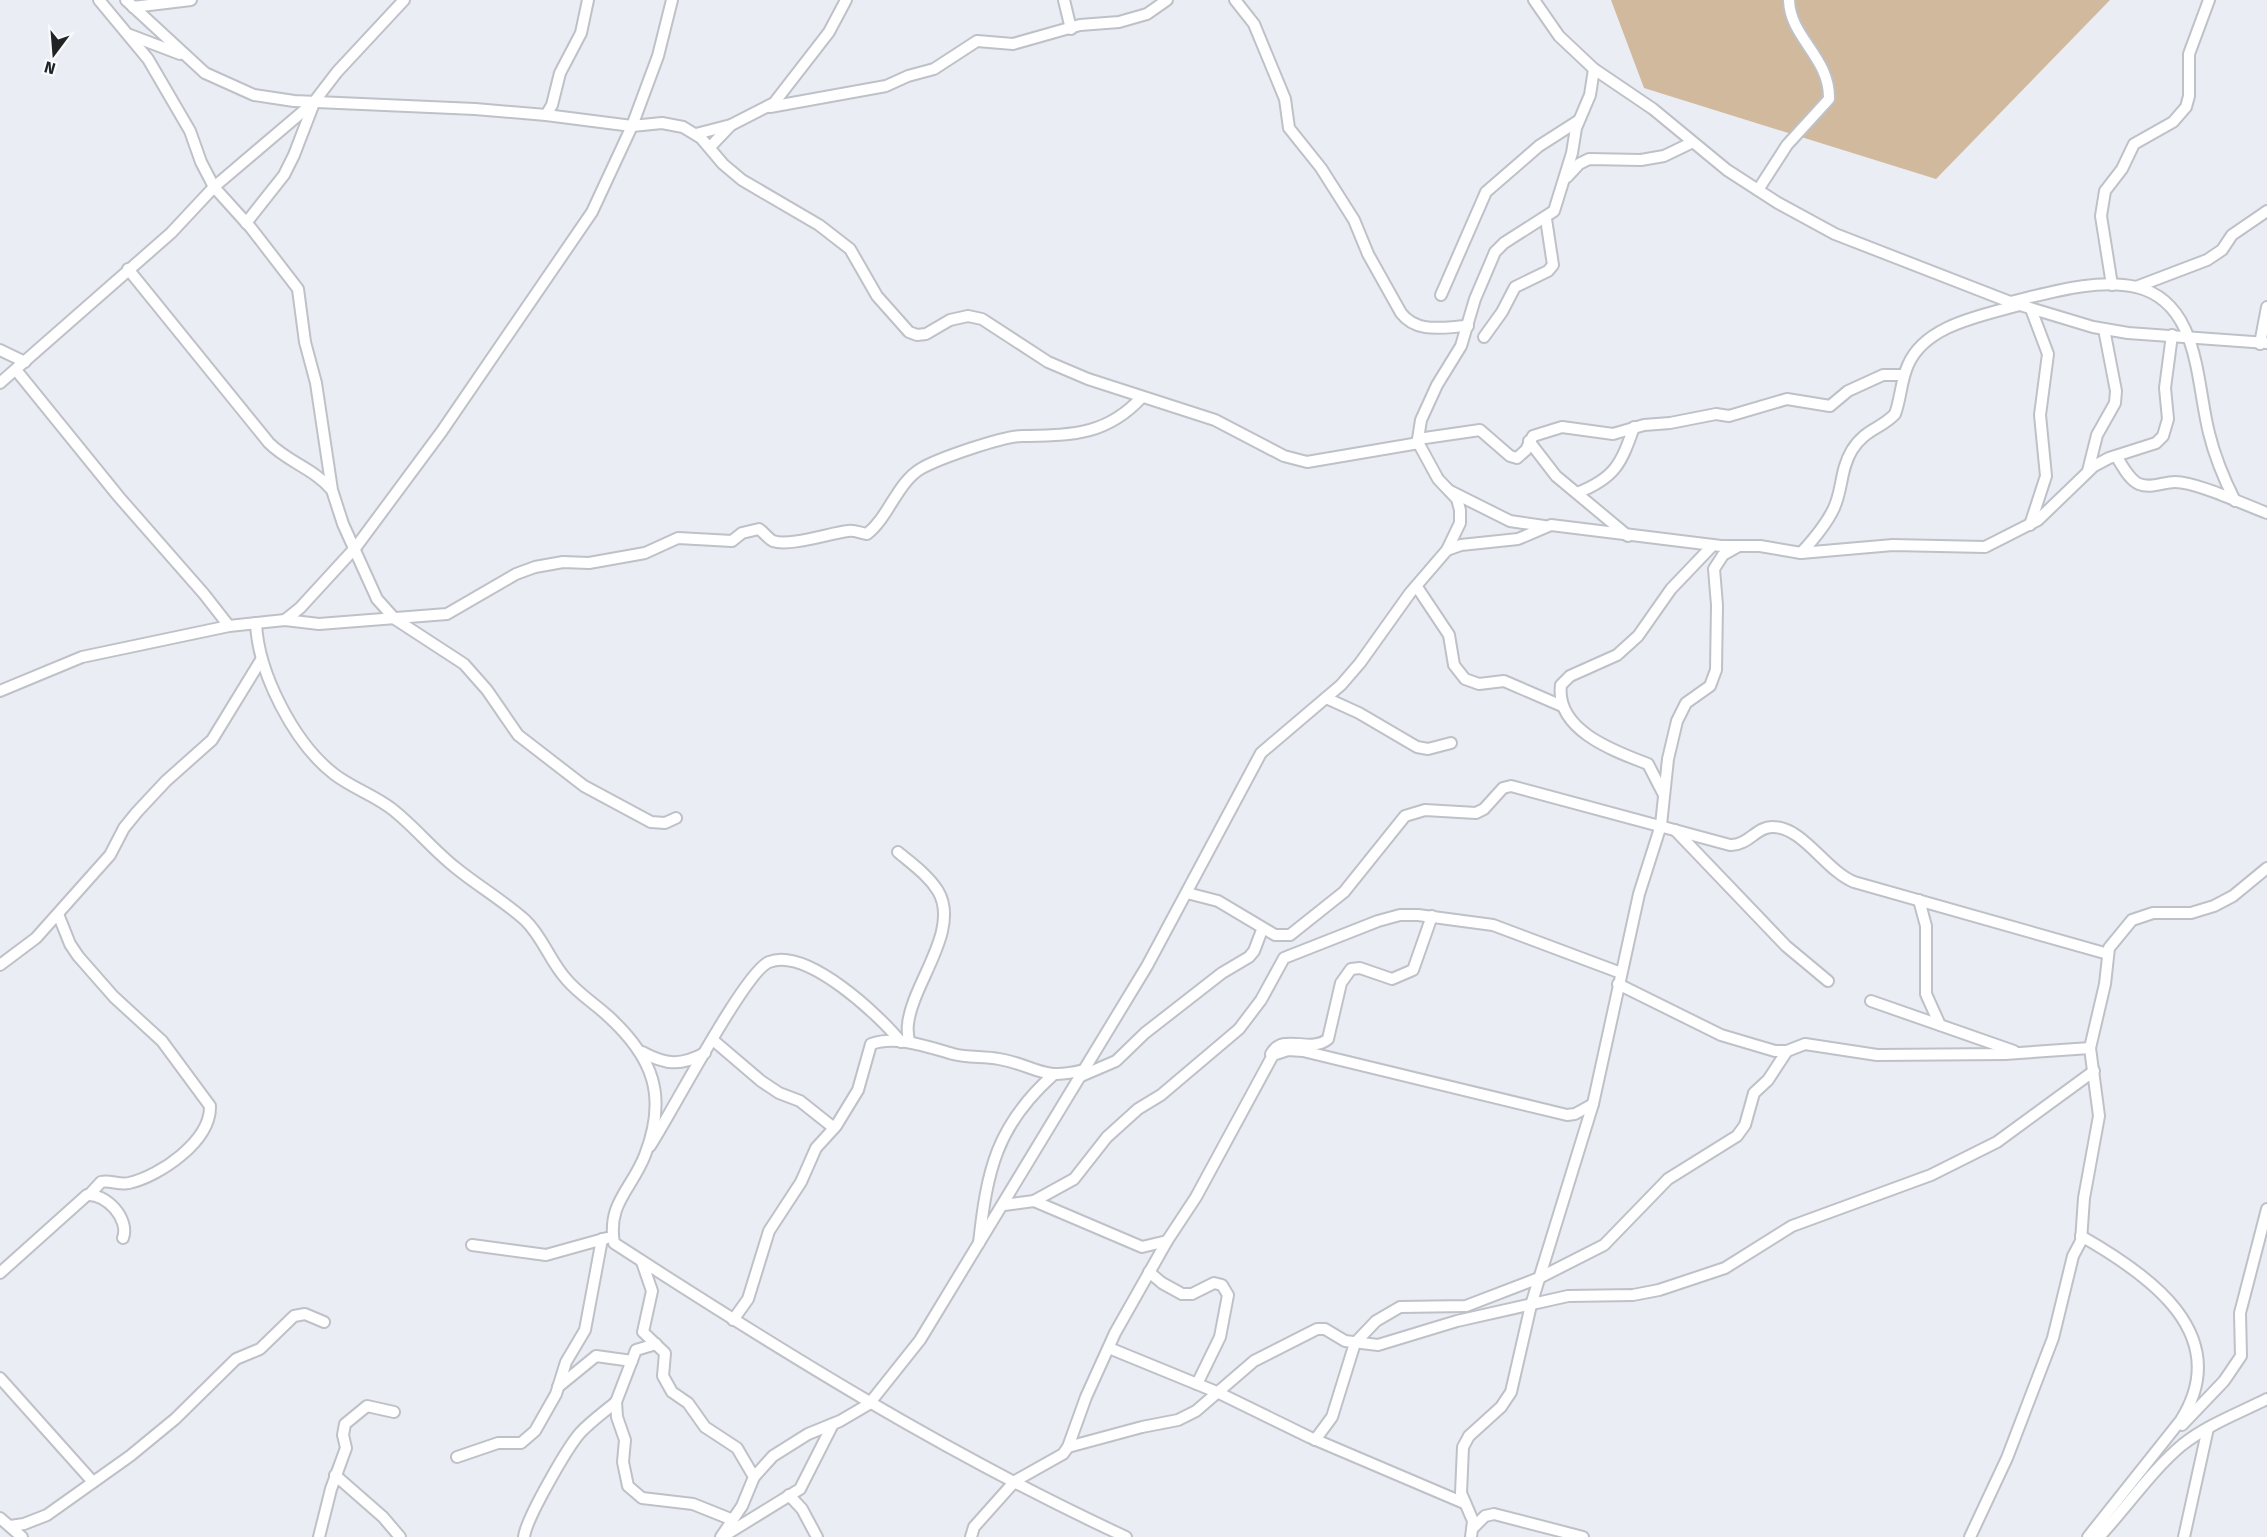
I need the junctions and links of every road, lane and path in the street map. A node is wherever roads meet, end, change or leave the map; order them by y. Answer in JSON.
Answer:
{"nodes":[{"id":1,"x":99,"y":0,"type":"edge"},
{"id":2,"x":191,"y":0,"type":"edge"},
{"id":3,"x":404,"y":0,"type":"edge"},
{"id":4,"x":588,"y":0,"type":"edge"},
{"id":5,"x":672,"y":0,"type":"edge"},
{"id":6,"x":846,"y":0,"type":"edge"},
{"id":7,"x":1064,"y":0,"type":"edge"},
{"id":8,"x":1167,"y":0,"type":"edge"},
{"id":9,"x":1235,"y":0,"type":"edge"},
{"id":10,"x":1534,"y":0,"type":"edge"},
{"id":11,"x":1789,"y":0,"type":"edge"},
{"id":12,"x":2208,"y":0,"type":"edge"},
{"id":13,"x":129,"y":3,"type":"edge"},
{"id":14,"x":1071,"y":28,"type":"junction"},
{"id":15,"x":130,"y":35,"type":"junction"},
{"id":16,"x":183,"y":55,"type":"junction"},
{"id":17,"x":1594,"y":69,"type":"junction"},
{"id":18,"x":314,"y":102,"type":"junction"},
{"id":19,"x":770,"y":107,"type":"junction"},
{"id":20,"x":546,"y":115,"type":"junction"},
{"id":21,"x":1579,"y":121,"type":"junction"},
{"id":22,"x":731,"y":125,"type":"junction"},
{"id":23,"x":632,"y":126,"type":"junction"},
{"id":24,"x":696,"y":134,"type":"junction"},
{"id":25,"x":1691,"y":143,"type":"junction"},
{"id":26,"x":710,"y":147,"type":"junction"},
{"id":27,"x":1564,"y":181,"type":"junction"},
{"id":28,"x":214,"y":187,"type":"junction"},
{"id":29,"x":1758,"y":190,"type":"junction"},
{"id":30,"x":2267,"y":211,"type":"edge"},
{"id":31,"x":1546,"y":219,"type":"junction"},
{"id":32,"x":246,"y":223,"type":"junction"},
{"id":33,"x":128,"y":269,"type":"junction"},
{"id":34,"x":2112,"y":285,"type":"junction"},
{"id":35,"x":2136,"y":287,"type":"junction"},
{"id":36,"x":1441,"y":295,"type":"dead end"},
{"id":37,"x":2014,"y":304,"type":"junction"},
{"id":38,"x":2267,"y":307,"type":"edge"},
{"id":39,"x":2031,"y":309,"type":"junction"},
{"id":40,"x":1468,"y":326,"type":"junction"},
{"id":41,"x":2104,"y":329,"type":"junction"},
{"id":42,"x":2172,"y":335,"type":"junction"},
{"id":43,"x":1484,"y":336,"type":"dead end"},
{"id":44,"x":2189,"y":336,"type":"junction"},
{"id":45,"x":2264,"y":344,"type":"edge"},
{"id":46,"x":0,"y":350,"type":"edge"},
{"id":47,"x":25,"y":362,"type":"junction"},
{"id":48,"x":16,"y":370,"type":"junction"},
{"id":49,"x":1904,"y":375,"type":"junction"},
{"id":50,"x":0,"y":383,"type":"edge"},
{"id":51,"x":1142,"y":397,"type":"junction"},
{"id":52,"x":1634,"y":427,"type":"junction"},
{"id":53,"x":1418,"y":441,"type":"junction"},
{"id":54,"x":1529,"y":441,"type":"junction"},
{"id":55,"x":2116,"y":456,"type":"junction"},
{"id":56,"x":2088,"y":471,"type":"junction"},
{"id":57,"x":332,"y":490,"type":"junction"},
{"id":58,"x":1449,"y":490,"type":"junction"},
{"id":59,"x":1577,"y":493,"type":"junction"},
{"id":60,"x":2235,"y":501,"type":"junction"},
{"id":61,"x":2267,"y":513,"type":"edge"},
{"id":62,"x":2030,"y":525,"type":"junction"},
{"id":63,"x":1544,"y":526,"type":"junction"},
{"id":64,"x":1628,"y":536,"type":"junction"},
{"id":65,"x":1713,"y":545,"type":"junction"},
{"id":66,"x":1739,"y":546,"type":"junction"},
{"id":67,"x":356,"y":548,"type":"junction"},
{"id":68,"x":1447,"y":550,"type":"junction"},
{"id":69,"x":1801,"y":554,"type":"junction"},
{"id":70,"x":1418,"y":587,"type":"junction"},
{"id":71,"x":395,"y":619,"type":"junction"},
{"id":72,"x":285,"y":620,"type":"junction"},
{"id":73,"x":256,"y":623,"type":"junction"},
{"id":74,"x":229,"y":626,"type":"junction"},
{"id":75,"x":261,"y":660,"type":"junction"},
{"id":76,"x":0,"y":691,"type":"edge"},
{"id":77,"x":1326,"y":698,"type":"junction"},
{"id":78,"x":1562,"y":706,"type":"junction"},
{"id":79,"x":1451,"y":744,"type":"dead end"},
{"id":80,"x":1664,"y":795,"type":"junction"},
{"id":81,"x":676,"y":818,"type":"dead end"},
{"id":82,"x":1661,"y":825,"type":"junction"},
{"id":83,"x":1675,"y":830,"type":"junction"},
{"id":84,"x":898,"y":852,"type":"dead end"},
{"id":85,"x":2267,"y":868,"type":"edge"},
{"id":86,"x":1187,"y":894,"type":"junction"},
{"id":87,"x":1918,"y":900,"type":"junction"},
{"id":88,"x":58,"y":914,"type":"junction"},
{"id":89,"x":1432,"y":916,"type":"junction"},
{"id":90,"x":1262,"y":930,"type":"junction"},
{"id":91,"x":2108,"y":954,"type":"junction"},
{"id":92,"x":0,"y":965,"type":"edge"},
{"id":93,"x":1620,"y":979,"type":"junction"},
{"id":94,"x":1828,"y":981,"type":"dead end"},
{"id":95,"x":1871,"y":1001,"type":"dead end"},
{"id":96,"x":1940,"y":1025,"type":"junction"},
{"id":97,"x":713,"y":1040,"type":"junction"},
{"id":98,"x":905,"y":1042,"type":"junction"},
{"id":99,"x":2090,"y":1048,"type":"junction"},
{"id":100,"x":640,"y":1051,"type":"junction"},
{"id":101,"x":1787,"y":1051,"type":"junction"},
{"id":102,"x":705,"y":1053,"type":"junction"},
{"id":103,"x":2020,"y":1053,"type":"junction"},
{"id":104,"x":1267,"y":1063,"type":"junction"},
{"id":105,"x":2094,"y":1071,"type":"junction"},
{"id":106,"x":1083,"y":1073,"type":"junction"},
{"id":107,"x":1053,"y":1075,"type":"junction"},
{"id":108,"x":1593,"y":1104,"type":"junction"},
{"id":109,"x":834,"y":1128,"type":"junction"},
{"id":110,"x":646,"y":1153,"type":"junction"},
{"id":111,"x":89,"y":1195,"type":"junction"},
{"id":112,"x":1034,"y":1200,"type":"junction"},
{"id":113,"x":1004,"y":1205,"type":"junction"},
{"id":114,"x":2267,"y":1209,"type":"edge"},
{"id":115,"x":2081,"y":1236,"type":"junction"},
{"id":116,"x":123,"y":1238,"type":"dead end"},
{"id":117,"x":607,"y":1238,"type":"junction"},
{"id":118,"x":1167,"y":1241,"type":"junction"},
{"id":119,"x":472,"y":1245,"type":"dead end"},
{"id":120,"x":978,"y":1247,"type":"junction"},
{"id":121,"x":641,"y":1260,"type":"junction"},
{"id":122,"x":1149,"y":1272,"type":"junction"},
{"id":123,"x":0,"y":1273,"type":"edge"},
{"id":124,"x":1539,"y":1278,"type":"junction"},
{"id":125,"x":1531,"y":1305,"type":"junction"},
{"id":126,"x":733,"y":1320,"type":"junction"},
{"id":127,"x":324,"y":1322,"type":"dead end"},
{"id":128,"x":1354,"y":1343,"type":"junction"},
{"id":129,"x":656,"y":1344,"type":"junction"},
{"id":130,"x":1109,"y":1348,"type":"junction"},
{"id":131,"x":632,"y":1361,"type":"junction"},
{"id":132,"x":0,"y":1378,"type":"edge"},
{"id":133,"x":1197,"y":1384,"type":"junction"},
{"id":134,"x":558,"y":1387,"type":"junction"},
{"id":135,"x":1219,"y":1393,"type":"junction"},
{"id":136,"x":2267,"y":1399,"type":"edge"},
{"id":137,"x":616,"y":1402,"type":"junction"},
{"id":138,"x":869,"y":1404,"type":"junction"},
{"id":139,"x":394,"y":1412,"type":"dead end"},
{"id":140,"x":833,"y":1424,"type":"junction"},
{"id":141,"x":2208,"y":1428,"type":"junction"},
{"id":142,"x":1316,"y":1440,"type":"junction"},
{"id":143,"x":1068,"y":1447,"type":"junction"},
{"id":144,"x":2151,"y":1456,"type":"junction"},
{"id":145,"x":457,"y":1457,"type":"dead end"},
{"id":146,"x":335,"y":1475,"type":"junction"},
{"id":147,"x":754,"y":1477,"type":"junction"},
{"id":148,"x":1015,"y":1481,"type":"junction"},
{"id":149,"x":93,"y":1482,"type":"junction"},
{"id":150,"x":789,"y":1495,"type":"junction"},
{"id":151,"x":1464,"y":1503,"type":"junction"},
{"id":152,"x":0,"y":1518,"type":"edge"},
{"id":153,"x":733,"y":1520,"type":"junction"},
{"id":154,"x":10,"y":1526,"type":"junction"},
{"id":155,"x":1472,"y":1533,"type":"edge"},
{"id":156,"x":22,"y":1537,"type":"edge"},
{"id":157,"x":319,"y":1537,"type":"edge"},
{"id":158,"x":400,"y":1537,"type":"edge"},
{"id":159,"x":524,"y":1537,"type":"edge"},
{"id":160,"x":722,"y":1537,"type":"edge"},
{"id":161,"x":817,"y":1537,"type":"edge"},
{"id":162,"x":971,"y":1537,"type":"edge"},
{"id":163,"x":1126,"y":1537,"type":"edge"},
{"id":164,"x":1583,"y":1537,"type":"edge"},
{"id":165,"x":1970,"y":1537,"type":"edge"},
{"id":166,"x":2088,"y":1537,"type":"edge"},
{"id":167,"x":2099,"y":1537,"type":"edge"},
{"id":168,"x":2184,"y":1537,"type":"edge"}],
"edges":[{"from":1,"to":15,"type":"street"},
{"from":2,"to":13,"type":"street"},
{"from":3,"to":18,"type":"street"},
{"from":4,"to":20,"type":"street"},
{"from":5,"to":23,"type":"street"},
{"from":6,"to":19,"type":"street"},
{"from":7,"to":14,"type":"street"},
{"from":8,"to":14,"type":"street"},
{"from":9,"to":40,"type":"street"},
{"from":10,"to":17,"type":"street"},
{"from":11,"to":29,"type":"street"},
{"from":12,"to":34,"type":"street"},
{"from":13,"to":16,"type":"street"},
{"from":14,"to":19,"type":"street"},
{"from":15,"to":16,"type":"street"},
{"from":15,"to":28,"type":"street"},
{"from":16,"to":18,"type":"street"},
{"from":17,"to":21,"type":"street"},
{"from":17,"to":25,"type":"street"},
{"from":18,"to":20,"type":"street"},
{"from":18,"to":28,"type":"street"},
{"from":18,"to":32,"type":"street"},
{"from":19,"to":22,"type":"street"},
{"from":20,"to":23,"type":"street"},
{"from":21,"to":27,"type":"street"},
{"from":21,"to":36,"type":"street"},
{"from":22,"to":24,"type":"street"},
{"from":22,"to":26,"type":"street"},
{"from":23,"to":24,"type":"street"},
{"from":23,"to":67,"type":"street"},
{"from":24,"to":26,"type":"street"},
{"from":25,"to":27,"type":"street"},
{"from":25,"to":29,"type":"street"},
{"from":26,"to":51,"type":"street"},
{"from":27,"to":31,"type":"street"},
{"from":28,"to":32,"type":"street"},
{"from":28,"to":33,"type":"street"},
{"from":29,"to":37,"type":"street"},
{"from":30,"to":35,"type":"street"},
{"from":31,"to":40,"type":"street"},
{"from":31,"to":43,"type":"street"},
{"from":32,"to":57,"type":"street"},
{"from":33,"to":47,"type":"street"},
{"from":33,"to":57,"type":"street"},
{"from":34,"to":35,"type":"street"},
{"from":34,"to":37,"type":"street"},
{"from":35,"to":44,"type":"street"},
{"from":37,"to":39,"type":"street"},
{"from":37,"to":49,"type":"street"},
{"from":38,"to":45,"type":"street"},
{"from":39,"to":41,"type":"street"},
{"from":39,"to":62,"type":"street"},
{"from":40,"to":53,"type":"street"},
{"from":41,"to":42,"type":"street"},
{"from":41,"to":56,"type":"street"},
{"from":42,"to":44,"type":"street"},
{"from":42,"to":55,"type":"street"},
{"from":44,"to":45,"type":"street"},
{"from":44,"to":60,"type":"street"},
{"from":46,"to":47,"type":"street"},
{"from":47,"to":48,"type":"street"},
{"from":48,"to":50,"type":"street"},
{"from":48,"to":74,"type":"street"},
{"from":49,"to":52,"type":"street"},
{"from":49,"to":69,"type":"street"},
{"from":51,"to":53,"type":"street"},
{"from":51,"to":71,"type":"street"},
{"from":52,"to":54,"type":"street"},
{"from":52,"to":59,"type":"street"},
{"from":53,"to":54,"type":"street"},
{"from":53,"to":58,"type":"street"},
{"from":54,"to":59,"type":"street"},
{"from":55,"to":56,"type":"street"},
{"from":55,"to":60,"type":"street"},
{"from":56,"to":62,"type":"street"},
{"from":57,"to":67,"type":"street"},
{"from":58,"to":63,"type":"street"},
{"from":58,"to":68,"type":"street"},
{"from":59,"to":64,"type":"street"},
{"from":60,"to":61,"type":"street"},
{"from":62,"to":69,"type":"street"},
{"from":63,"to":64,"type":"street"},
{"from":63,"to":68,"type":"street"},
{"from":64,"to":65,"type":"street"},
{"from":65,"to":66,"type":"street"},
{"from":65,"to":78,"type":"street"},
{"from":66,"to":69,"type":"street"},
{"from":66,"to":80,"type":"street"},
{"from":67,"to":71,"type":"street"},
{"from":67,"to":72,"type":"street"},
{"from":68,"to":70,"type":"street"},
{"from":70,"to":77,"type":"street"},
{"from":70,"to":78,"type":"street"},
{"from":71,"to":72,"type":"street"},
{"from":71,"to":81,"type":"street"},
{"from":72,"to":73,"type":"street"},
{"from":73,"to":74,"type":"street"},
{"from":73,"to":75,"type":"street"},
{"from":74,"to":76,"type":"street"},
{"from":75,"to":88,"type":"street"},
{"from":75,"to":100,"type":"street"},
{"from":77,"to":79,"type":"street"},
{"from":77,"to":86,"type":"street"},
{"from":78,"to":80,"type":"street"},
{"from":80,"to":82,"type":"street"},
{"from":82,"to":83,"type":"street"},
{"from":82,"to":90,"type":"street"},
{"from":82,"to":93,"type":"street"},
{"from":83,"to":87,"type":"street"},
{"from":83,"to":94,"type":"street"},
{"from":84,"to":98,"type":"street"},
{"from":85,"to":91,"type":"street"},
{"from":86,"to":90,"type":"street"},
{"from":86,"to":106,"type":"street"},
{"from":87,"to":91,"type":"street"},
{"from":87,"to":96,"type":"street"},
{"from":88,"to":92,"type":"street"},
{"from":88,"to":111,"type":"street"},
{"from":89,"to":93,"type":"street"},
{"from":89,"to":104,"type":"street"},
{"from":89,"to":112,"type":"street"},
{"from":90,"to":106,"type":"street"},
{"from":91,"to":99,"type":"street"},
{"from":93,"to":101,"type":"street"},
{"from":93,"to":108,"type":"street"},
{"from":95,"to":96,"type":"street"},
{"from":96,"to":103,"type":"street"},
{"from":97,"to":98,"type":"street"},
{"from":97,"to":102,"type":"street"},
{"from":97,"to":109,"type":"street"},
{"from":98,"to":107,"type":"street"},
{"from":98,"to":109,"type":"street"},
{"from":99,"to":103,"type":"street"},
{"from":99,"to":105,"type":"street"},
{"from":100,"to":102,"type":"street"},
{"from":100,"to":110,"type":"street"},
{"from":101,"to":103,"type":"street"},
{"from":101,"to":124,"type":"street"},
{"from":102,"to":110,"type":"street"},
{"from":104,"to":108,"type":"street"},
{"from":104,"to":118,"type":"street"},
{"from":105,"to":115,"type":"street"},
{"from":105,"to":125,"type":"street"},
{"from":106,"to":107,"type":"street"},
{"from":106,"to":113,"type":"street"},
{"from":107,"to":120,"type":"street"},
{"from":108,"to":124,"type":"street"},
{"from":109,"to":126,"type":"street"},
{"from":110,"to":117,"type":"street"},
{"from":111,"to":116,"type":"street"},
{"from":111,"to":123,"type":"street"},
{"from":112,"to":113,"type":"street"},
{"from":112,"to":118,"type":"street"},
{"from":113,"to":120,"type":"street"},
{"from":114,"to":144,"type":"street"},
{"from":115,"to":144,"type":"street"},
{"from":115,"to":165,"type":"street"},
{"from":117,"to":119,"type":"street"},
{"from":117,"to":121,"type":"street"},
{"from":117,"to":134,"type":"street"},
{"from":118,"to":122,"type":"street"},
{"from":120,"to":138,"type":"street"},
{"from":121,"to":126,"type":"street"},
{"from":121,"to":129,"type":"street"},
{"from":122,"to":130,"type":"street"},
{"from":122,"to":133,"type":"street"},
{"from":124,"to":125,"type":"street"},
{"from":124,"to":128,"type":"street"},
{"from":125,"to":128,"type":"street"},
{"from":125,"to":151,"type":"street"},
{"from":126,"to":138,"type":"street"},
{"from":127,"to":149,"type":"street"},
{"from":128,"to":135,"type":"street"},
{"from":128,"to":142,"type":"street"},
{"from":129,"to":131,"type":"street"},
{"from":129,"to":147,"type":"street"},
{"from":130,"to":133,"type":"street"},
{"from":130,"to":143,"type":"street"},
{"from":131,"to":134,"type":"street"},
{"from":131,"to":137,"type":"street"},
{"from":132,"to":149,"type":"street"},
{"from":133,"to":135,"type":"street"},
{"from":134,"to":145,"type":"street"},
{"from":135,"to":142,"type":"street"},
{"from":135,"to":143,"type":"street"},
{"from":136,"to":141,"type":"street"},
{"from":137,"to":153,"type":"street"},
{"from":137,"to":159,"type":"street"},
{"from":138,"to":140,"type":"street"},
{"from":138,"to":148,"type":"street"},
{"from":139,"to":146,"type":"street"},
{"from":140,"to":147,"type":"street"},
{"from":140,"to":150,"type":"street"},
{"from":141,"to":167,"type":"street"},
{"from":141,"to":168,"type":"street"},
{"from":142,"to":151,"type":"street"},
{"from":143,"to":148,"type":"street"},
{"from":144,"to":166,"type":"street"},
{"from":146,"to":157,"type":"street"},
{"from":146,"to":158,"type":"street"},
{"from":147,"to":153,"type":"street"},
{"from":148,"to":162,"type":"street"},
{"from":148,"to":163,"type":"street"},
{"from":149,"to":154,"type":"street"},
{"from":150,"to":160,"type":"street"},
{"from":150,"to":161,"type":"street"},
{"from":151,"to":155,"type":"street"},
{"from":152,"to":154,"type":"street"},
{"from":153,"to":160,"type":"street"},
{"from":154,"to":156,"type":"street"},
{"from":155,"to":164,"type":"street"}]}
